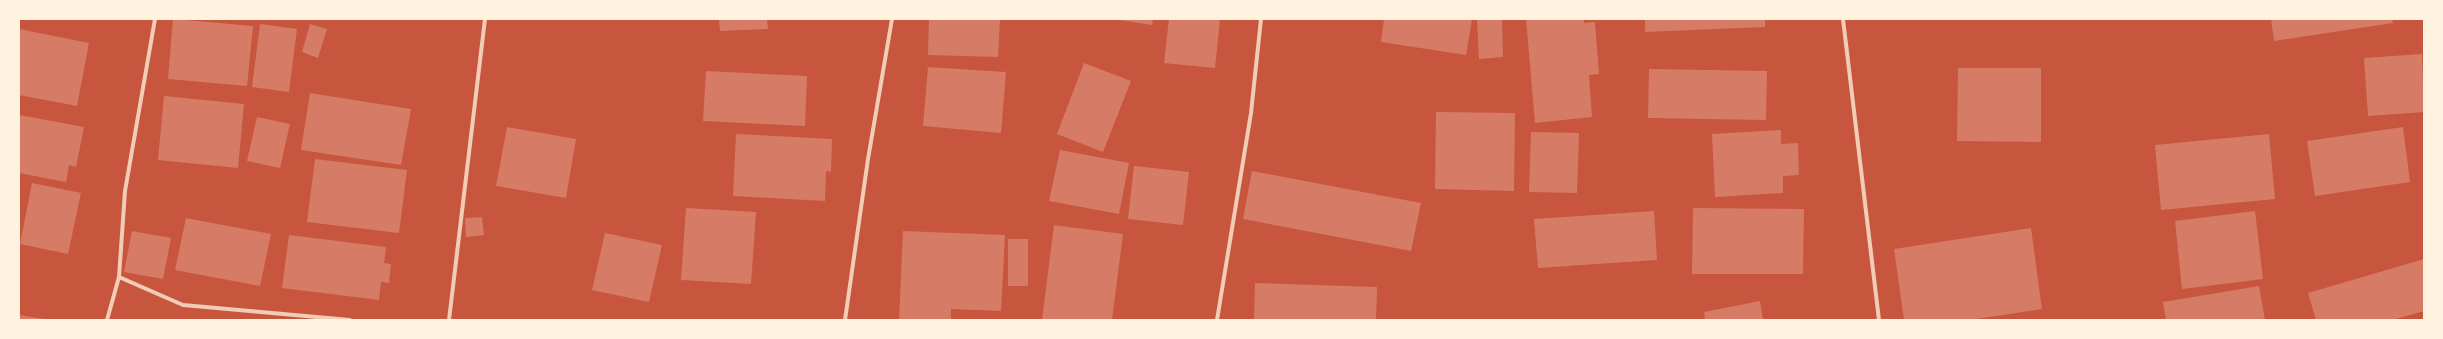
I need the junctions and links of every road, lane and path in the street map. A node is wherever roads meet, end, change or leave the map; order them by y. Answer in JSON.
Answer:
{"nodes":[{"id":1,"x":155,"y":19,"type":"edge"},
{"id":2,"x":485,"y":19,"type":"edge"},
{"id":3,"x":892,"y":19,"type":"edge"},
{"id":4,"x":1261,"y":19,"type":"edge"},
{"id":5,"x":1843,"y":19,"type":"edge"},
{"id":6,"x":119,"y":277,"type":"junction"},
{"id":7,"x":107,"y":320,"type":"edge"},
{"id":8,"x":350,"y":320,"type":"edge"},
{"id":9,"x":449,"y":320,"type":"edge"},
{"id":10,"x":845,"y":320,"type":"edge"},
{"id":11,"x":1217,"y":320,"type":"edge"},
{"id":12,"x":1879,"y":320,"type":"edge"}],
"edges":[{"from":1,"to":6,"type":"street"},
{"from":2,"to":9,"type":"street"},
{"from":3,"to":10,"type":"street"},
{"from":4,"to":11,"type":"street"},
{"from":5,"to":12,"type":"street"},
{"from":6,"to":7,"type":"street"},
{"from":6,"to":8,"type":"street"}]}
